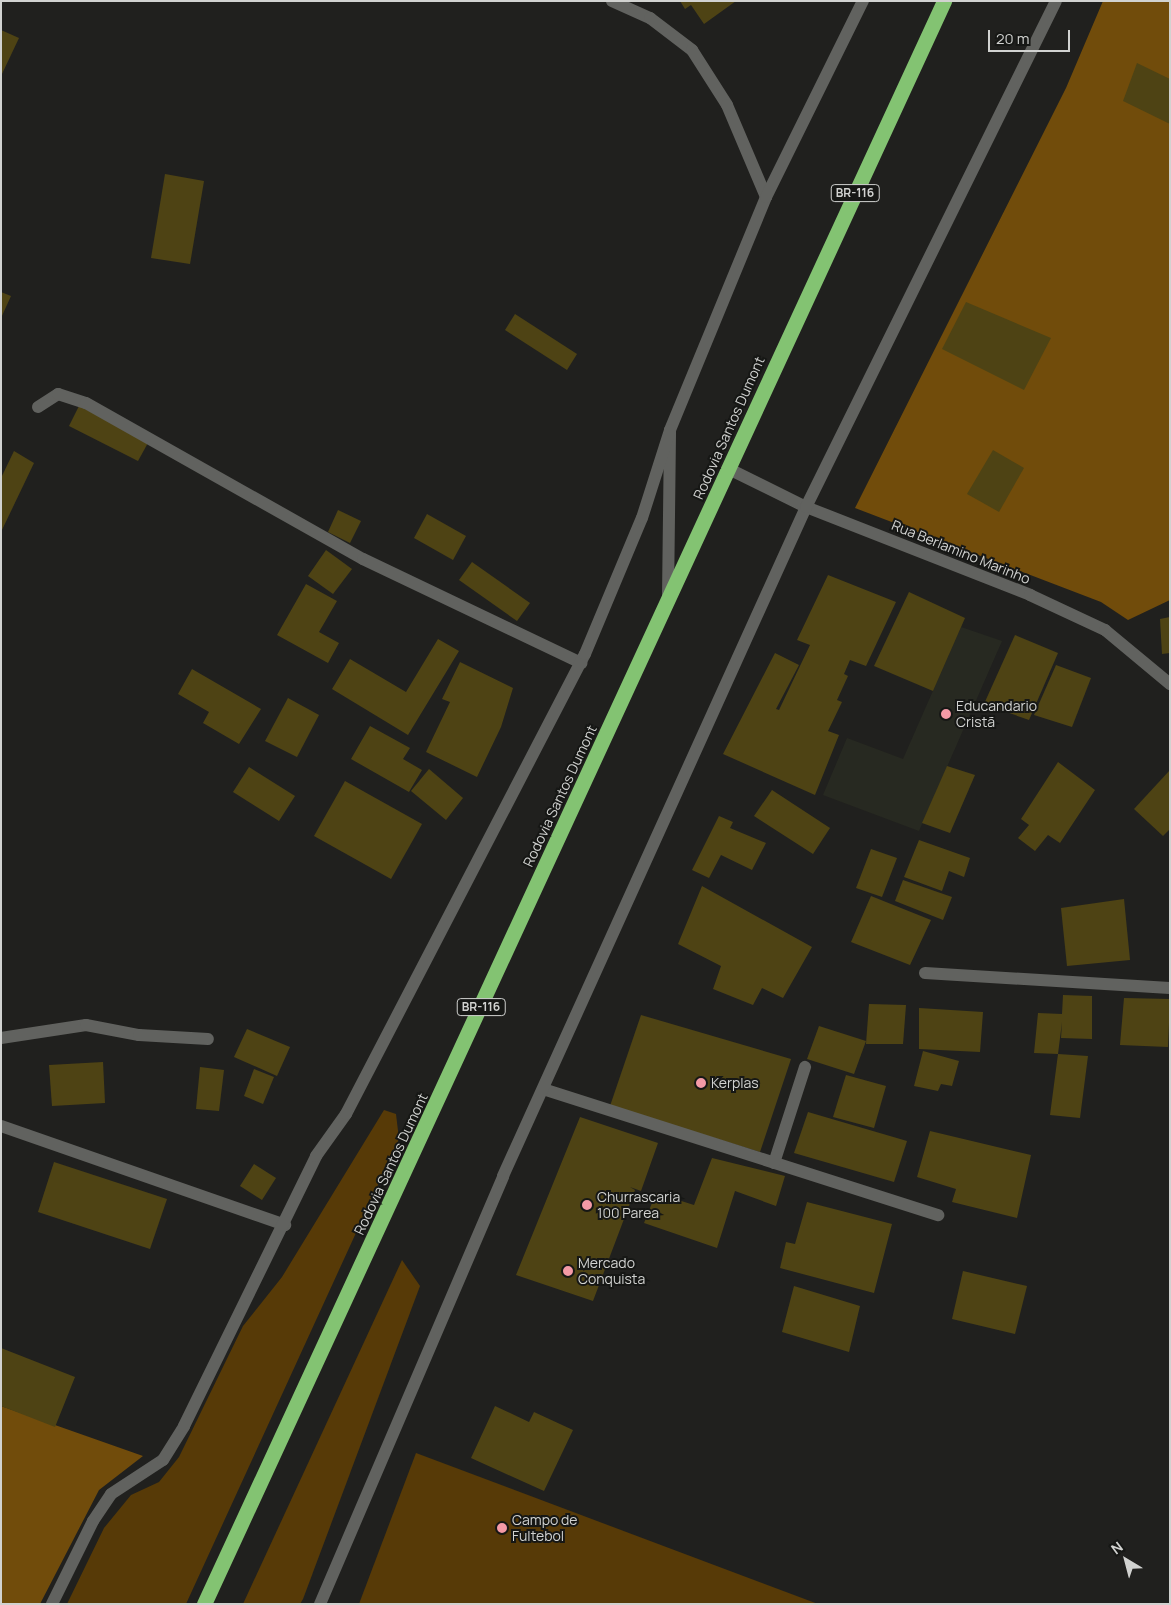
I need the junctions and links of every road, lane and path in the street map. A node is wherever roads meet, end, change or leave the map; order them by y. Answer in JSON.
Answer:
{"nodes":[{"id":1,"x":612,"y":1,"type":"edge"},
{"id":2,"x":863,"y":1,"type":"edge"},
{"id":3,"x":944,"y":1,"type":"edge"},
{"id":4,"x":1056,"y":1,"type":"edge"},
{"id":5,"x":766,"y":197,"type":"junction"},
{"id":6,"x":38,"y":407,"type":"dead end"},
{"id":7,"x":670,"y":430,"type":"junction"},
{"id":8,"x":729,"y":469,"type":"junction"},
{"id":9,"x":806,"y":507,"type":"junction"},
{"id":10,"x":668,"y":600,"type":"junction"},
{"id":11,"x":581,"y":663,"type":"junction"},
{"id":12,"x":1170,"y":684,"type":"edge"},
{"id":13,"x":925,"y":973,"type":"dead end"},
{"id":14,"x":1170,"y":988,"type":"edge"},
{"id":15,"x":1,"y":1038,"type":"edge"},
{"id":16,"x":208,"y":1039,"type":"dead end"},
{"id":17,"x":805,"y":1067,"type":"dead end"},
{"id":18,"x":543,"y":1089,"type":"junction"},
{"id":19,"x":1,"y":1126,"type":"edge"},
{"id":20,"x":774,"y":1163,"type":"junction"},
{"id":21,"x":938,"y":1215,"type":"dead end"},
{"id":22,"x":284,"y":1225,"type":"junction"},
{"id":23,"x":52,"y":1604,"type":"edge"},
{"id":24,"x":204,"y":1604,"type":"edge"},
{"id":25,"x":320,"y":1604,"type":"edge"}],
"edges":[{"from":1,"to":5,"type":"street"},
{"from":2,"to":5,"type":"street"},
{"from":3,"to":8,"type":"highway","name":"Rodovia Santos Dumont","number":"BR-116"},
{"from":4,"to":9,"type":"street"},
{"from":5,"to":7,"type":"street"},
{"from":6,"to":11,"type":"street"},
{"from":7,"to":10,"type":"street"},
{"from":7,"to":11,"type":"street"},
{"from":8,"to":9,"type":"street","name":"Rua Berlamino Marinho"},
{"from":8,"to":10,"type":"highway","name":"Rodovia Santos Dumont","number":"BR-116"},
{"from":9,"to":12,"type":"street","name":"Rua Berlamino Marinho"},
{"from":9,"to":18,"type":"street"},
{"from":10,"to":24,"type":"highway","name":"Rodovia Santos Dumont","number":"BR-116"},
{"from":11,"to":22,"type":"street"},
{"from":13,"to":14,"type":"street"},
{"from":15,"to":16,"type":"street"},
{"from":17,"to":20,"type":"street"},
{"from":18,"to":20,"type":"street"},
{"from":18,"to":25,"type":"street"},
{"from":19,"to":22,"type":"street"},
{"from":20,"to":21,"type":"street"},
{"from":22,"to":23,"type":"street"}]}
